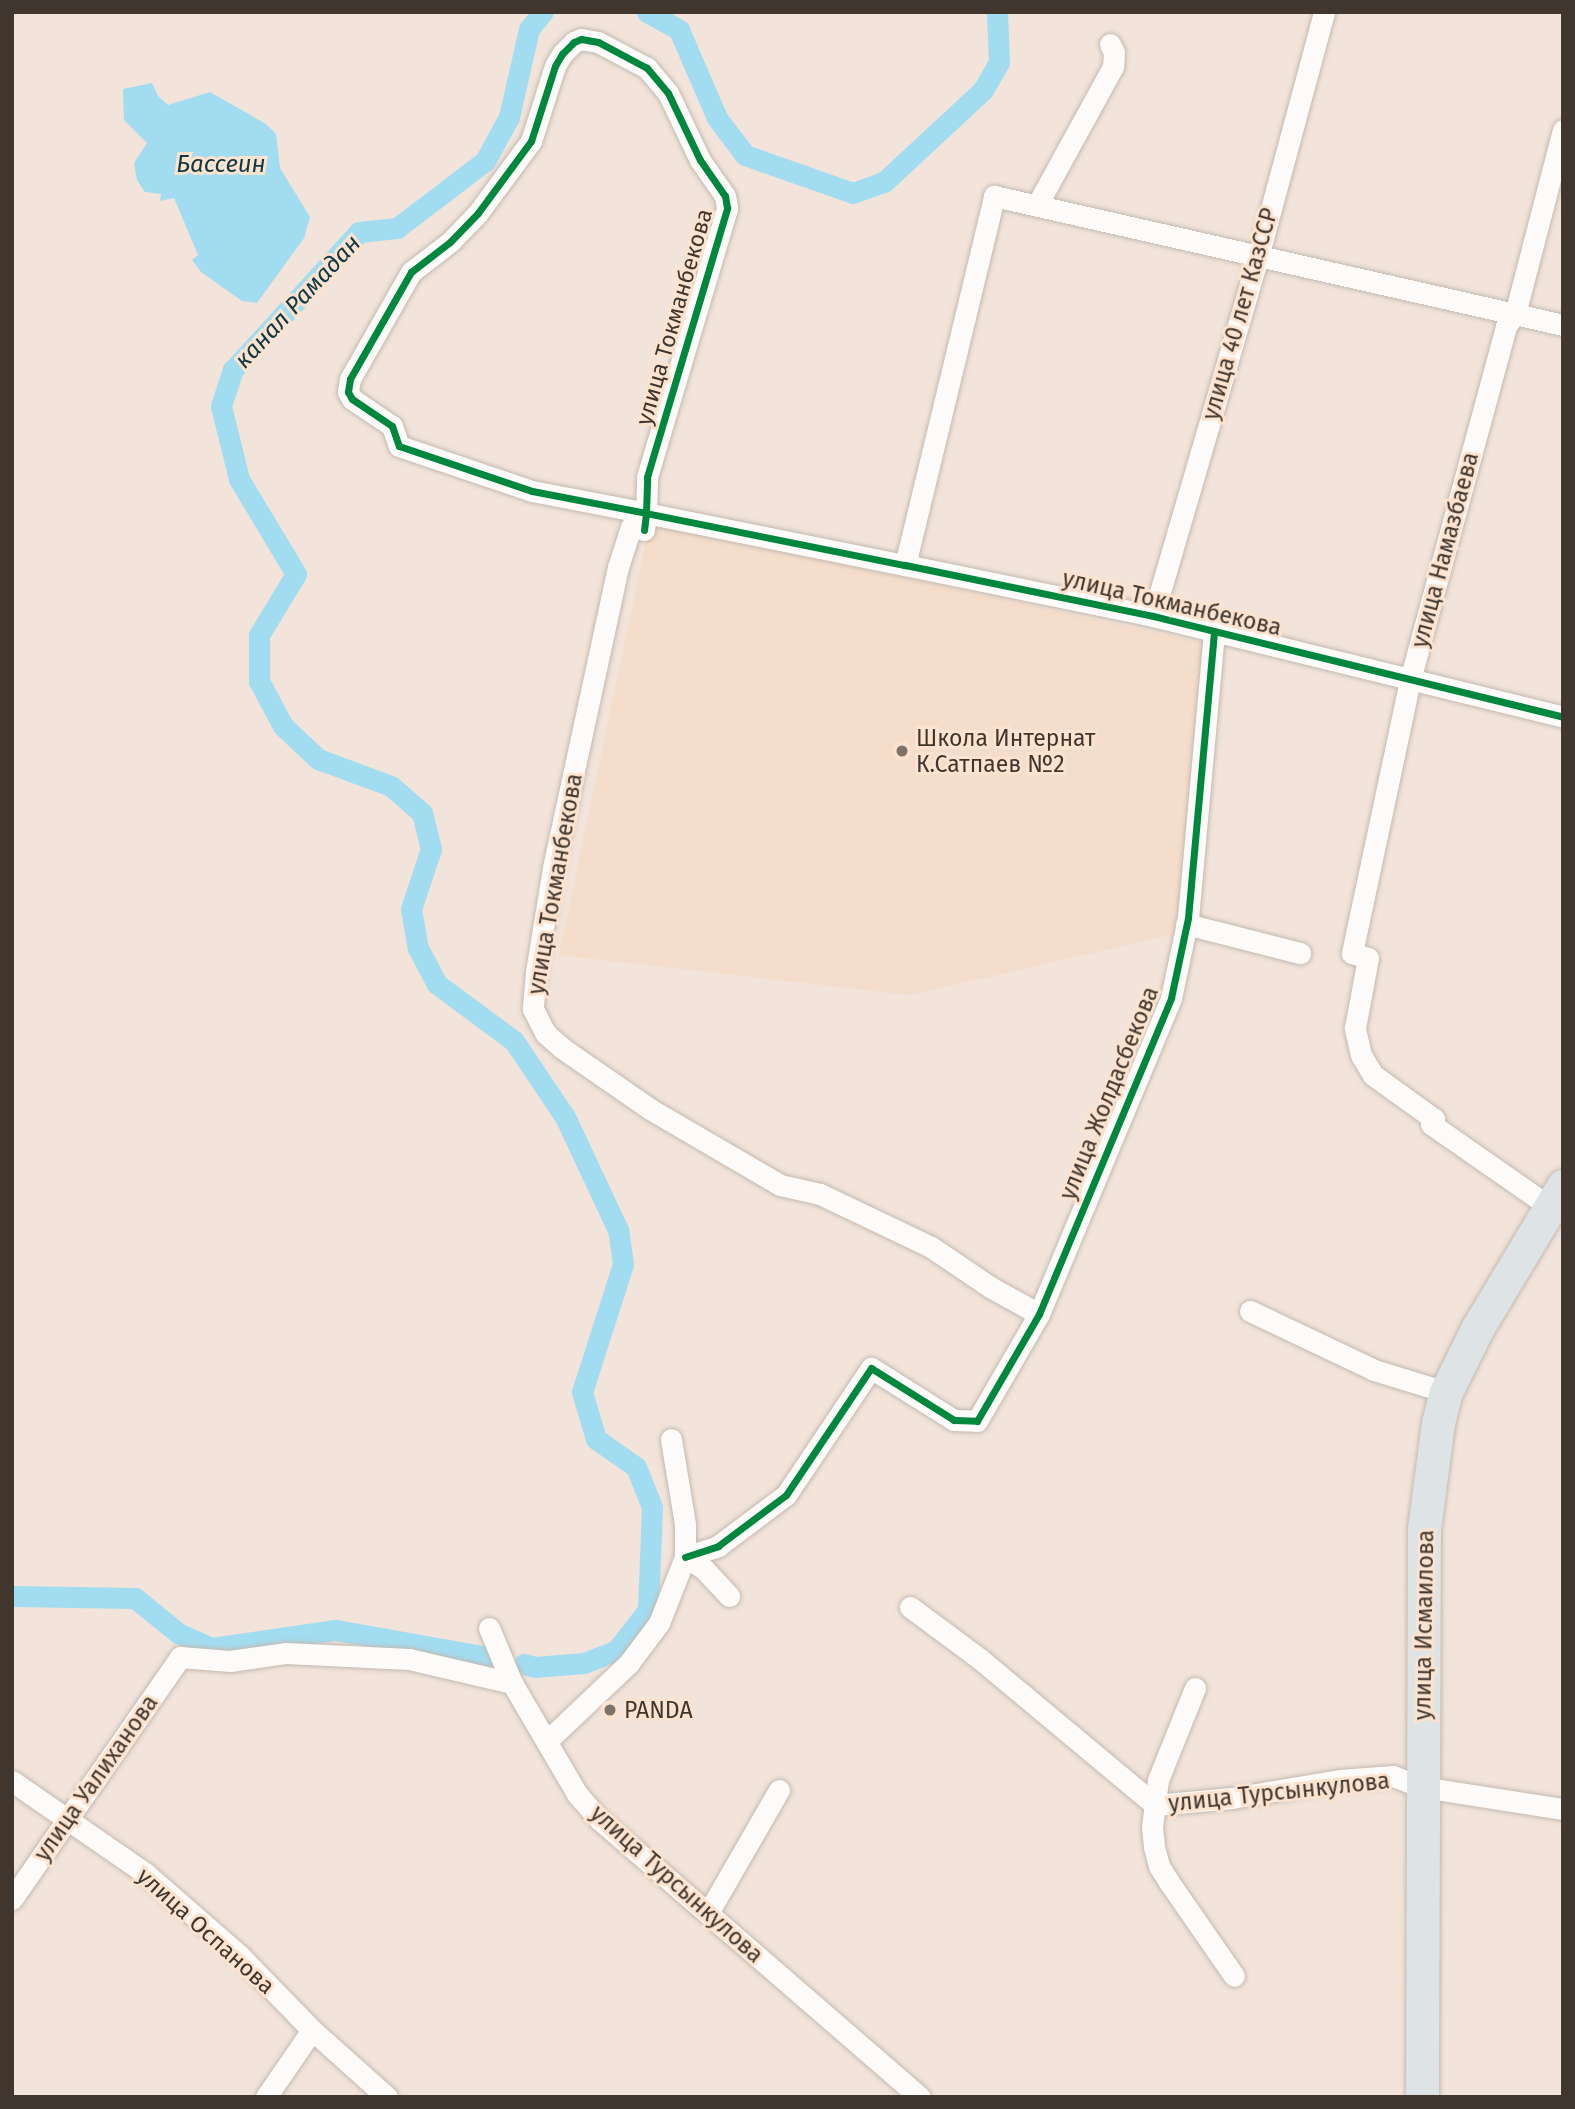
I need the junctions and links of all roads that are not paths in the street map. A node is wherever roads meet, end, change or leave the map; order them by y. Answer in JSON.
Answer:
{"nodes":[{"id":1,"x":1324,"y":12,"type":"edge"},
{"id":2,"x":1110,"y":44,"type":"dead end"},
{"id":3,"x":1563,"y":130,"type":"edge"},
{"id":4,"x":1037,"y":205,"type":"junction"},
{"id":5,"x":1258,"y":257,"type":"junction"},
{"id":6,"x":1515,"y":314,"type":"junction"},
{"id":7,"x":1563,"y":326,"type":"edge"},
{"id":8,"x":645,"y":522,"type":"junction"},
{"id":9,"x":905,"y":565,"type":"junction"},
{"id":10,"x":1153,"y":616,"type":"junction"},
{"id":11,"x":1214,"y":631,"type":"junction"},
{"id":12,"x":1410,"y":680,"type":"junction"},
{"id":13,"x":1563,"y":717,"type":"edge"},
{"id":14,"x":1186,"y":924,"type":"junction"},
{"id":15,"x":1300,"y":953,"type":"dead end"},
{"id":16,"x":1557,"y":1197,"type":"edge"},
{"id":17,"x":1250,"y":1311,"type":"dead end"},
{"id":18,"x":1039,"y":1314,"type":"junction"},
{"id":19,"x":1446,"y":1392,"type":"junction"},
{"id":20,"x":671,"y":1439,"type":"dead end"},
{"id":21,"x":685,"y":1557,"type":"junction"},
{"id":22,"x":729,"y":1595,"type":"dead end"},
{"id":23,"x":910,"y":1607,"type":"dead end"},
{"id":24,"x":489,"y":1628,"type":"dead end"},
{"id":25,"x":512,"y":1683,"type":"junction"},
{"id":26,"x":1195,"y":1688,"type":"dead end"},
{"id":27,"x":548,"y":1740,"type":"junction"},
{"id":28,"x":12,"y":1781,"type":"edge"},
{"id":29,"x":1422,"y":1787,"type":"junction"},
{"id":30,"x":779,"y":1790,"type":"dead end"},
{"id":31,"x":1155,"y":1805,"type":"junction"},
{"id":32,"x":1563,"y":1810,"type":"edge"},
{"id":33,"x":68,"y":1818,"type":"junction"},
{"id":34,"x":12,"y":1899,"type":"edge"},
{"id":35,"x":708,"y":1913,"type":"junction"},
{"id":36,"x":1234,"y":1976,"type":"dead end"},
{"id":37,"x":313,"y":2030,"type":"junction"},
{"id":38,"x":266,"y":2097,"type":"edge"},
{"id":39,"x":387,"y":2097,"type":"edge"},
{"id":40,"x":920,"y":2097,"type":"edge"},
{"id":41,"x":1422,"y":2097,"type":"edge"}],
"edges":[{"from":1,"to":5,"type":"street","name":"улица 40 лет КазССР"},
{"from":2,"to":4,"type":"street"},
{"from":3,"to":6,"type":"street","name":"улица Намазбаева"},
{"from":4,"to":5,"type":"street"},
{"from":4,"to":9,"type":"street"},
{"from":5,"to":6,"type":"street"},
{"from":5,"to":10,"type":"street","name":"улица 40 лет КазССР"},
{"from":6,"to":7,"type":"street"},
{"from":6,"to":12,"type":"street","name":"улица Намазбаева"},
{"from":8,"to":8,"type":"street","name":"улица Токманбекова"},
{"from":8,"to":9,"type":"street","name":"улица Токманбекова"},
{"from":8,"to":18,"type":"street","name":"улица Токманбекова"},
{"from":9,"to":10,"type":"street","name":"улица Токманбекова"},
{"from":10,"to":11,"type":"street","name":"улица Токманбекова"},
{"from":11,"to":12,"type":"street","name":"улица Токманбекова"},
{"from":11,"to":14,"type":"street","name":"улица Жолдасбекова"},
{"from":12,"to":13,"type":"street","name":"улица Токманбекова"},
{"from":12,"to":16,"type":"street","name":"улица Намазбаева"},
{"from":14,"to":15,"type":"street"},
{"from":14,"to":18,"type":"street","name":"улица Жолдасбекова"},
{"from":16,"to":19,"type":"main road","name":"улица Исмаилова"},
{"from":17,"to":19,"type":"street"},
{"from":18,"to":21,"type":"street","name":"улица Жолдасбекова"},
{"from":19,"to":29,"type":"main road","name":"улица Исмаилова"},
{"from":20,"to":21,"type":"street"},
{"from":21,"to":22,"type":"street"},
{"from":21,"to":27,"type":"street"},
{"from":23,"to":31,"type":"street","name":"улица Турсынкулова"},
{"from":24,"to":25,"type":"street","name":"улица Турсынкулова"},
{"from":25,"to":27,"type":"street","name":"улица Турсынкулова"},
{"from":25,"to":33,"type":"street","name":"улица Уалиханова"},
{"from":26,"to":31,"type":"street"},
{"from":27,"to":35,"type":"street","name":"улица Турсынкулова"},
{"from":28,"to":33,"type":"street","name":"улица Оспанова"},
{"from":29,"to":31,"type":"street","name":"улица Турсынкулова"},
{"from":29,"to":32,"type":"street","name":"улица Турсынкулова"},
{"from":29,"to":41,"type":"main road","name":"улица Исмаилова"},
{"from":30,"to":35,"type":"street"},
{"from":31,"to":36,"type":"street"},
{"from":33,"to":34,"type":"street","name":"улица Уалиханова"},
{"from":33,"to":37,"type":"street","name":"улица Оспанова"},
{"from":35,"to":40,"type":"street","name":"улица Турсынкулова"},
{"from":37,"to":38,"type":"street"},
{"from":37,"to":39,"type":"street","name":"улица Оспанова"}]}
